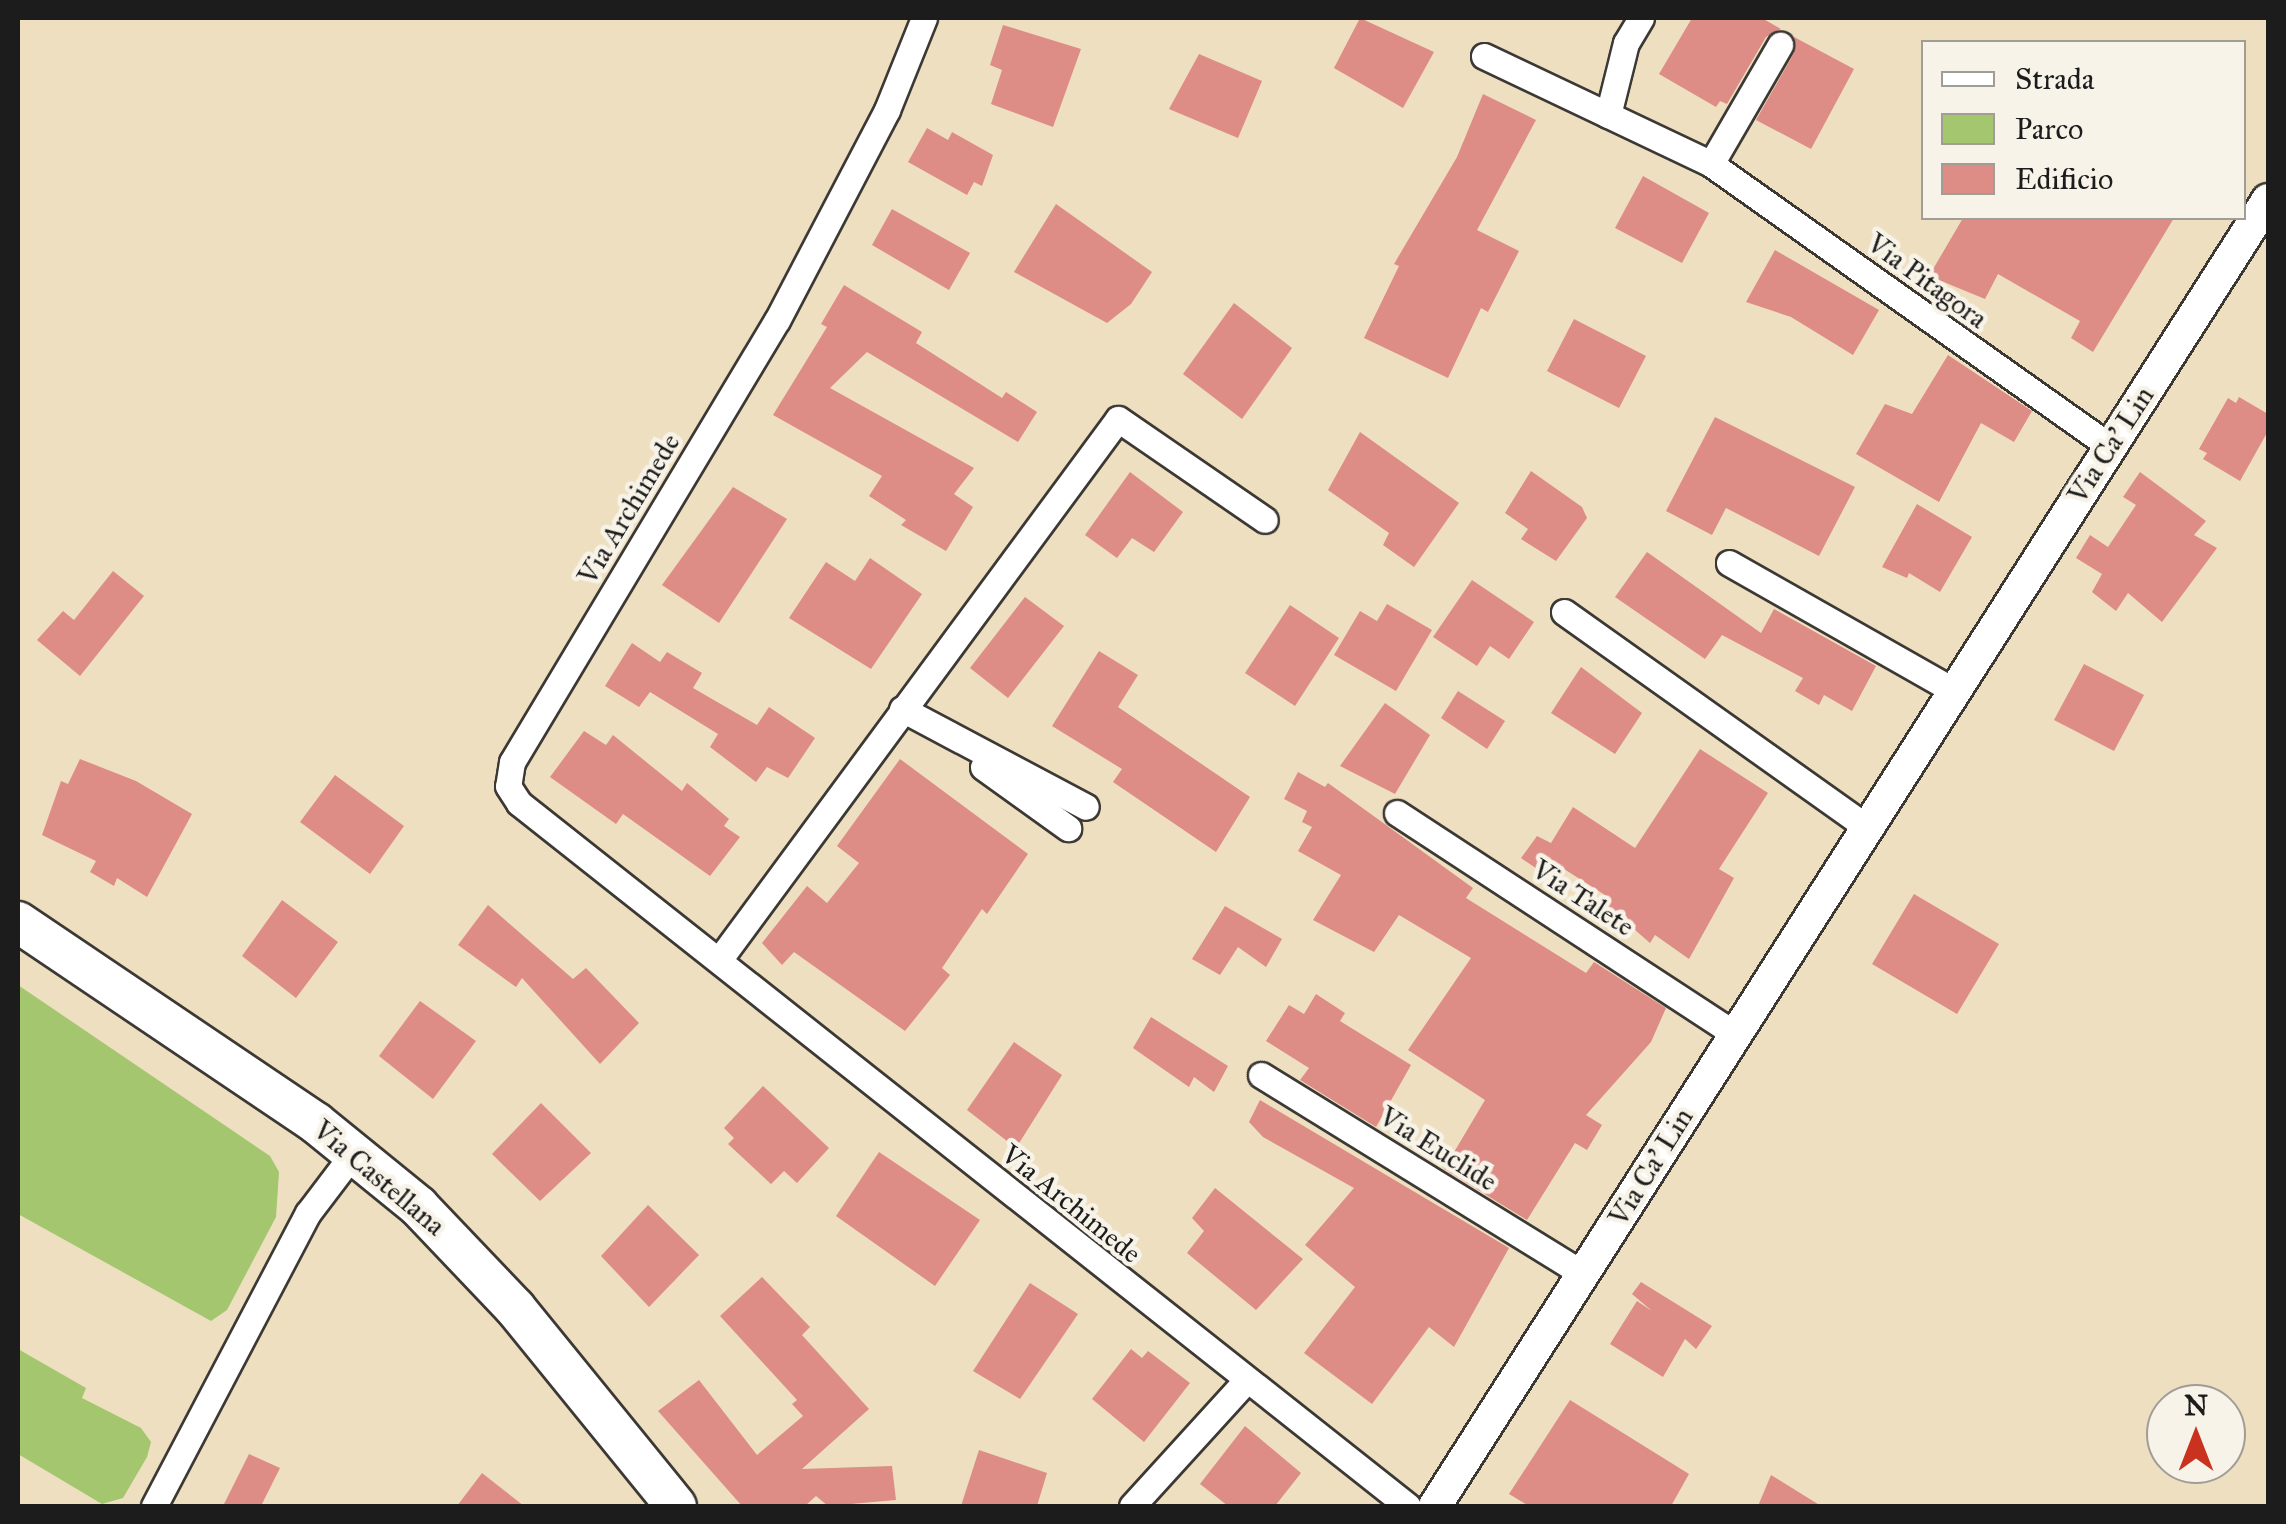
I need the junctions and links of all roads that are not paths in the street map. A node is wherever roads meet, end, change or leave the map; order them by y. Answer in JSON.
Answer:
{"nodes":[{"id":1,"x":924,"y":18,"type":"edge"},
{"id":2,"x":1641,"y":18,"type":"edge"},
{"id":3,"x":1780,"y":45,"type":"dead end"},
{"id":4,"x":1484,"y":56,"type":"dead end"},
{"id":5,"x":1608,"y":115,"type":"junction"},
{"id":6,"x":1711,"y":164,"type":"junction"},
{"id":7,"x":2268,"y":200,"type":"edge"},
{"id":8,"x":2110,"y":446,"type":"junction"},
{"id":9,"x":1265,"y":520,"type":"dead end"},
{"id":10,"x":1730,"y":563,"type":"dead end"},
{"id":11,"x":1564,"y":612,"type":"dead end"},
{"id":12,"x":1954,"y":690,"type":"junction"},
{"id":13,"x":902,"y":709,"type":"junction"},
{"id":14,"x":1086,"y":807,"type":"dead end"},
{"id":15,"x":1397,"y":813,"type":"dead end"},
{"id":16,"x":1867,"y":827,"type":"junction"},
{"id":17,"x":1068,"y":828,"type":"dead end"},
{"id":18,"x":18,"y":922,"type":"edge"},
{"id":19,"x":718,"y":960,"type":"junction"},
{"id":20,"x":1735,"y":1034,"type":"junction"},
{"id":21,"x":1261,"y":1075,"type":"dead end"},
{"id":22,"x":354,"y":1152,"type":"junction"},
{"id":23,"x":1583,"y":1274,"type":"junction"},
{"id":24,"x":1245,"y":1382,"type":"junction"},
{"id":25,"x":154,"y":1506,"type":"edge"},
{"id":26,"x":676,"y":1506,"type":"edge"},
{"id":27,"x":1132,"y":1506,"type":"edge"},
{"id":28,"x":1408,"y":1506,"type":"edge"},
{"id":29,"x":1435,"y":1506,"type":"edge"}],
"edges":[{"from":1,"to":19,"type":"street","name":"Via Archimede"},
{"from":2,"to":5,"type":"street"},
{"from":3,"to":6,"type":"street"},
{"from":4,"to":5,"type":"street","name":"Via Pitagora"},
{"from":5,"to":6,"type":"street","name":"Via Pitagora"},
{"from":6,"to":8,"type":"street","name":"Via Pitagora"},
{"from":7,"to":8,"type":"street","name":"Via Ca' Lin"},
{"from":8,"to":12,"type":"street","name":"Via Ca' Lin"},
{"from":9,"to":13,"type":"street"},
{"from":10,"to":12,"type":"street"},
{"from":11,"to":16,"type":"street"},
{"from":12,"to":16,"type":"street","name":"Via Ca' Lin"},
{"from":13,"to":14,"type":"street"},
{"from":13,"to":17,"type":"street"},
{"from":13,"to":19,"type":"street"},
{"from":15,"to":20,"type":"street","name":"Via Talete"},
{"from":16,"to":20,"type":"street","name":"Via Ca' Lin"},
{"from":18,"to":22,"type":"main road","name":"Via Castellana"},
{"from":19,"to":24,"type":"street","name":"Via Archimede"},
{"from":20,"to":23,"type":"street","name":"Via Ca' Lin"},
{"from":21,"to":23,"type":"street","name":"Via Euclide"},
{"from":22,"to":25,"type":"street"},
{"from":22,"to":26,"type":"main road","name":"Via Castellana"},
{"from":23,"to":29,"type":"street","name":"Via Ca' Lin"},
{"from":24,"to":27,"type":"street"},
{"from":24,"to":28,"type":"street","name":"Via Archimede"}]}
